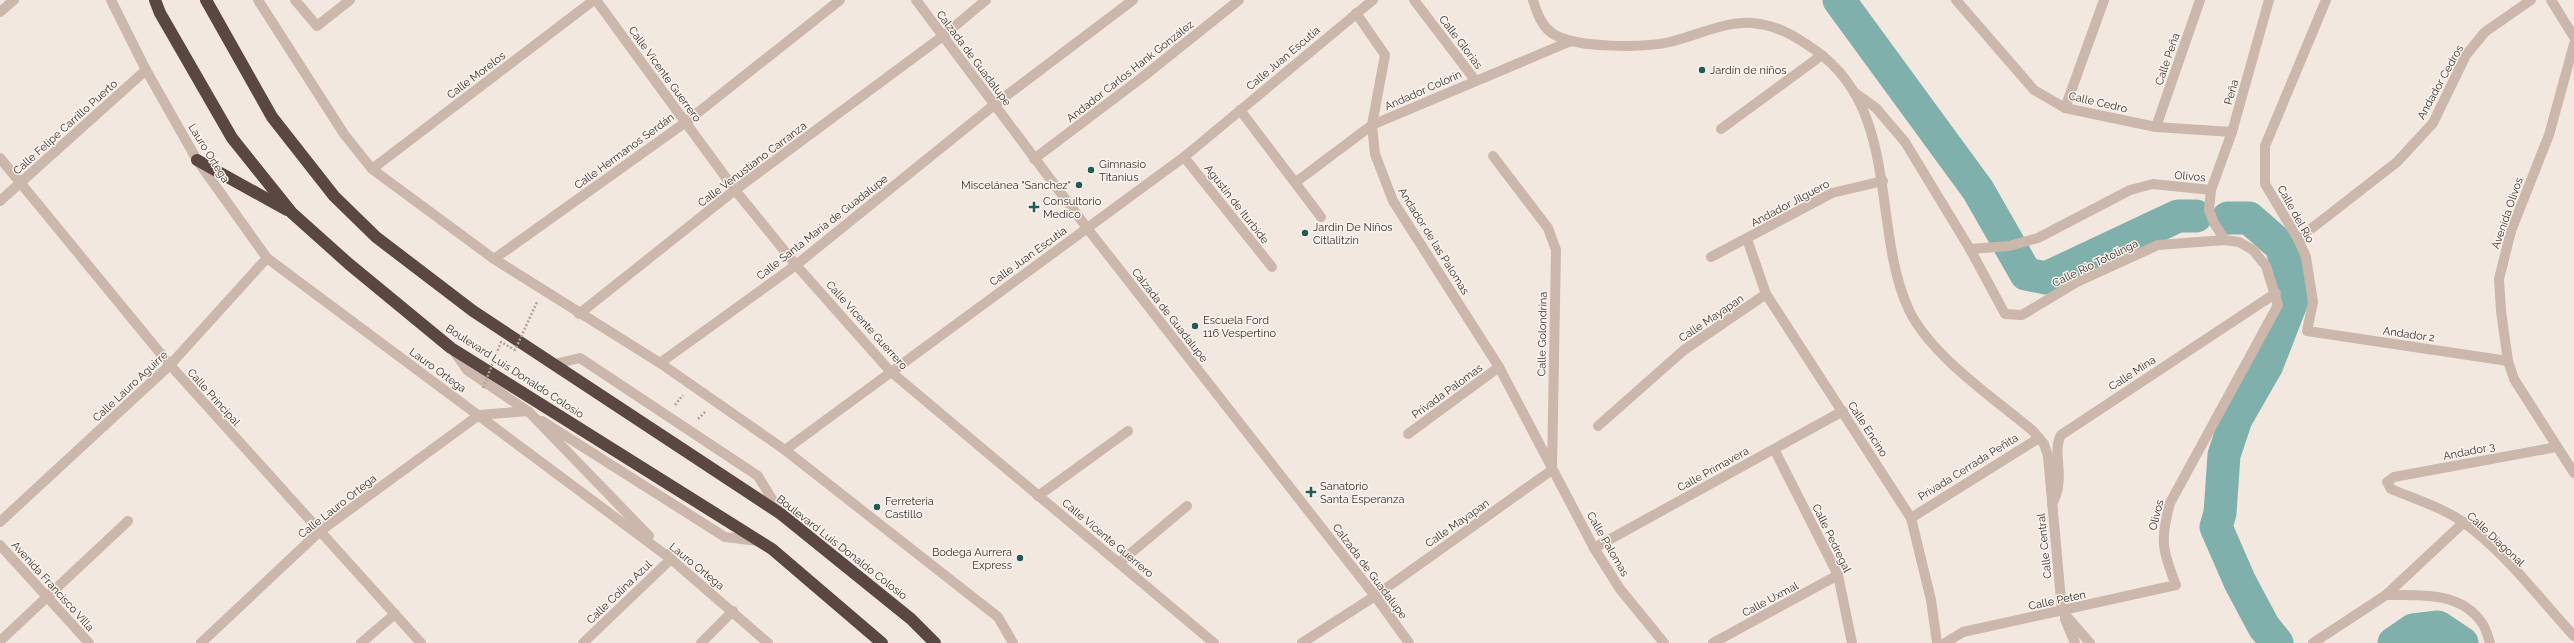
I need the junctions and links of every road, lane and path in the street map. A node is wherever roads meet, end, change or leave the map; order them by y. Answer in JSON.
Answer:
{"nodes":[{"id":1,"x":14,"y":0,"type":"edge"},
{"id":2,"x":112,"y":0,"type":"edge"},
{"id":3,"x":155,"y":0,"type":"edge"},
{"id":4,"x":206,"y":0,"type":"edge"},
{"id":5,"x":258,"y":0,"type":"edge"},
{"id":6,"x":295,"y":0,"type":"edge"},
{"id":7,"x":350,"y":0,"type":"edge"},
{"id":8,"x":595,"y":0,"type":"edge"},
{"id":9,"x":840,"y":0,"type":"edge"},
{"id":10,"x":916,"y":0,"type":"edge"},
{"id":11,"x":986,"y":0,"type":"edge"},
{"id":12,"x":1133,"y":0,"type":"edge"},
{"id":13,"x":1239,"y":0,"type":"edge"},
{"id":14,"x":1374,"y":0,"type":"edge"},
{"id":15,"x":1414,"y":0,"type":"edge"},
{"id":16,"x":1534,"y":0,"type":"edge"},
{"id":17,"x":1956,"y":0,"type":"edge"},
{"id":18,"x":2104,"y":0,"type":"edge"},
{"id":19,"x":2200,"y":0,"type":"edge"},
{"id":20,"x":2269,"y":0,"type":"edge"},
{"id":21,"x":2326,"y":0,"type":"edge"},
{"id":22,"x":2531,"y":0,"type":"edge"},
{"id":23,"x":2551,"y":0,"type":"edge"},
{"id":24,"x":0,"y":12,"type":"edge"},
{"id":25,"x":1356,"y":13,"type":"junction"},
{"id":26,"x":943,"y":36,"type":"junction"},
{"id":27,"x":2574,"y":37,"type":"edge"},
{"id":28,"x":1571,"y":41,"type":"junction"},
{"id":29,"x":2574,"y":44,"type":"edge"},
{"id":30,"x":1822,"y":55,"type":"junction"},
{"id":31,"x":146,"y":70,"type":"junction"},
{"id":32,"x":1475,"y":80,"type":"junction"},
{"id":33,"x":1854,"y":92,"type":"junction"},
{"id":34,"x":994,"y":104,"type":"junction"},
{"id":35,"x":2065,"y":108,"type":"junction"},
{"id":36,"x":1240,"y":110,"type":"junction"},
{"id":37,"x":686,"y":122,"type":"junction"},
{"id":38,"x":1372,"y":125,"type":"junction"},
{"id":39,"x":2156,"y":126,"type":"junction"},
{"id":40,"x":1721,"y":129,"type":"dead end"},
{"id":41,"x":2232,"y":132,"type":"junction"},
{"id":42,"x":1493,"y":156,"type":"dead end"},
{"id":43,"x":1184,"y":157,"type":"junction"},
{"id":44,"x":0,"y":158,"type":"edge"},
{"id":45,"x":1034,"y":159,"type":"junction"},
{"id":46,"x":197,"y":160,"type":"junction"},
{"id":47,"x":372,"y":169,"type":"junction"},
{"id":48,"x":1883,"y":181,"type":"junction"},
{"id":49,"x":1296,"y":182,"type":"junction"},
{"id":50,"x":20,"y":183,"type":"junction"},
{"id":51,"x":736,"y":190,"type":"junction"},
{"id":52,"x":2211,"y":190,"type":"junction"},
{"id":53,"x":0,"y":201,"type":"edge"},
{"id":54,"x":292,"y":213,"type":"junction"},
{"id":55,"x":1321,"y":217,"type":"dead end"},
{"id":56,"x":1087,"y":228,"type":"junction"},
{"id":57,"x":1747,"y":239,"type":"junction"},
{"id":58,"x":2298,"y":239,"type":"junction"},
{"id":59,"x":2225,"y":240,"type":"junction"},
{"id":60,"x":1970,"y":249,"type":"junction"},
{"id":61,"x":1711,"y":257,"type":"dead end"},
{"id":62,"x":267,"y":258,"type":"junction"},
{"id":63,"x":494,"y":259,"type":"junction"},
{"id":64,"x":796,"y":265,"type":"junction"},
{"id":65,"x":1272,"y":267,"type":"dead end"},
{"id":66,"x":2276,"y":293,"type":"junction"},
{"id":67,"x":1766,"y":294,"type":"junction"},
{"id":68,"x":537,"y":302,"type":"dead end"},
{"id":69,"x":579,"y":314,"type":"junction"},
{"id":70,"x":2307,"y":331,"type":"joint"},
{"id":71,"x":451,"y":348,"type":"junction"},
{"id":72,"x":2508,"y":361,"type":"junction"},
{"id":73,"x":660,"y":363,"type":"junction"},
{"id":74,"x":554,"y":364,"type":"junction"},
{"id":75,"x":170,"y":365,"type":"junction"},
{"id":76,"x":1499,"y":367,"type":"junction"},
{"id":77,"x":890,"y":371,"type":"junction"},
{"id":78,"x":691,"y":385,"type":"junction"},
{"id":79,"x":483,"y":388,"type":"dead end"},
{"id":80,"x":714,"y":401,"type":"junction"},
{"id":81,"x":528,"y":411,"type":"junction"},
{"id":82,"x":1843,"y":411,"type":"junction"},
{"id":83,"x":479,"y":415,"type":"junction"},
{"id":84,"x":667,"y":416,"type":"junction"},
{"id":85,"x":1598,"y":426,"type":"dead end"},
{"id":86,"x":689,"y":430,"type":"junction"},
{"id":87,"x":1128,"y":431,"type":"dead end"},
{"id":88,"x":1408,"y":434,"type":"dead end"},
{"id":89,"x":2039,"y":438,"type":"junction"},
{"id":90,"x":2556,"y":447,"type":"junction"},
{"id":91,"x":1774,"y":449,"type":"junction"},
{"id":92,"x":785,"y":450,"type":"junction"},
{"id":93,"x":1552,"y":470,"type":"junction"},
{"id":94,"x":2574,"y":473,"type":"edge"},
{"id":95,"x":2387,"y":482,"type":"joint"},
{"id":96,"x":1038,"y":496,"type":"junction"},
{"id":97,"x":2052,"y":504,"type":"junction"},
{"id":98,"x":1187,"y":506,"type":"dead end"},
{"id":99,"x":781,"y":514,"type":"junction"},
{"id":100,"x":1911,"y":518,"type":"junction"},
{"id":101,"x":128,"y":521,"type":"dead end"},
{"id":102,"x":0,"y":522,"type":"edge"},
{"id":103,"x":2463,"y":523,"type":"junction"},
{"id":104,"x":319,"y":532,"type":"junction"},
{"id":105,"x":760,"y":541,"type":"junction"},
{"id":106,"x":0,"y":545,"type":"edge"},
{"id":107,"x":1594,"y":548,"type":"junction"},
{"id":108,"x":671,"y":559,"type":"junction"},
{"id":109,"x":1119,"y":563,"type":"junction"},
{"id":110,"x":1838,"y":575,"type":"junction"},
{"id":111,"x":2176,"y":585,"type":"joint"},
{"id":112,"x":2386,"y":595,"type":"junction"},
{"id":113,"x":1375,"y":596,"type":"junction"},
{"id":114,"x":47,"y":598,"type":"junction"},
{"id":115,"x":733,"y":610,"type":"junction"},
{"id":116,"x":2062,"y":611,"type":"junction"},
{"id":117,"x":395,"y":614,"type":"junction"},
{"id":118,"x":2574,"y":636,"type":"edge"},
{"id":119,"x":0,"y":641,"type":"edge"},
{"id":120,"x":89,"y":643,"type":"edge"},
{"id":121,"x":201,"y":643,"type":"edge"},
{"id":122,"x":361,"y":643,"type":"edge"},
{"id":123,"x":421,"y":643,"type":"edge"},
{"id":124,"x":583,"y":643,"type":"edge"},
{"id":125,"x":701,"y":643,"type":"edge"},
{"id":126,"x":768,"y":643,"type":"edge"},
{"id":127,"x":882,"y":643,"type":"edge"},
{"id":128,"x":935,"y":643,"type":"edge"},
{"id":129,"x":1013,"y":643,"type":"edge"},
{"id":130,"x":1214,"y":643,"type":"edge"},
{"id":131,"x":1302,"y":643,"type":"edge"},
{"id":132,"x":1409,"y":643,"type":"edge"},
{"id":133,"x":1664,"y":643,"type":"edge"},
{"id":134,"x":1713,"y":643,"type":"edge"},
{"id":135,"x":1852,"y":643,"type":"edge"},
{"id":136,"x":1937,"y":643,"type":"edge"},
{"id":137,"x":1945,"y":643,"type":"edge"},
{"id":138,"x":2075,"y":643,"type":"edge"},
{"id":139,"x":2090,"y":643,"type":"edge"},
{"id":140,"x":2314,"y":643,"type":"edge"},
{"id":141,"x":2490,"y":643,"type":"edge"}],
"edges":[{"from":1,"to":24,"type":"street"},
{"from":2,"to":31,"type":"street","name":"Lauro Ortega"},
{"from":3,"to":54,"type":"highway","name":"Boulevard Luis Donaldo Colosio"},
{"from":4,"to":74,"type":"highway","name":"Boulevard Luis Donaldo Colosio"},
{"from":5,"to":47,"type":"street"},
{"from":6,"to":7,"type":"street"},
{"from":8,"to":37,"type":"street","name":"Calle Vicente Guerrero"},
{"from":8,"to":47,"type":"street","name":"Calle Morelos"},
{"from":9,"to":37,"type":"street","name":"Calle Hermanos Serdán"},
{"from":10,"to":26,"type":"street","name":"Calzada de Guadalupe"},
{"from":11,"to":26,"type":"street","name":"Calle Venustiano Carranza"},
{"from":12,"to":34,"type":"street","name":"Calle Santa María de Guadalupe"},
{"from":13,"to":45,"type":"street","name":"Andador Carlos Hank González"},
{"from":14,"to":25,"type":"street","name":"Calle Juan Escutia"},
{"from":15,"to":32,"type":"street","name":"Calle Glorias"},
{"from":16,"to":28,"type":"street"},
{"from":17,"to":35,"type":"street","name":"Calle Cedro"},
{"from":18,"to":35,"type":"street"},
{"from":19,"to":39,"type":"street","name":"Calle Peña"},
{"from":20,"to":41,"type":"street","name":"Peña"},
{"from":21,"to":58,"type":"street","name":"Calle del Río"},
{"from":22,"to":58,"type":"street","name":"Andador Cedros"},
{"from":23,"to":27,"type":"street"},
{"from":25,"to":36,"type":"street","name":"Calle Juan Escutia"},
{"from":25,"to":38,"type":"street","name":"Andador de las Palomas"},
{"from":26,"to":34,"type":"street","name":"Calzada de Guadalupe"},
{"from":26,"to":51,"type":"street","name":"Calle Venustiano Carranza"},
{"from":28,"to":30,"type":"street"},
{"from":28,"to":32,"type":"street","name":"Andador Colorín"},
{"from":29,"to":72,"type":"street","name":"Avenida Olivos"},
{"from":30,"to":33,"type":"street"},
{"from":30,"to":40,"type":"street"},
{"from":31,"to":46,"type":"street","name":"Lauro Ortega"},
{"from":31,"to":50,"type":"street","name":"Calle Felipe Carrillo Puerto"},
{"from":32,"to":38,"type":"street","name":"Andador Colorín"},
{"from":33,"to":48,"type":"street"},
{"from":33,"to":60,"type":"street"},
{"from":34,"to":45,"type":"street","name":"Calzada de Guadalupe"},
{"from":34,"to":64,"type":"street","name":"Calle Santa María de Guadalupe"},
{"from":35,"to":39,"type":"street","name":"Calle Cedro"},
{"from":36,"to":43,"type":"street","name":"Calle Juan Escutia"},
{"from":36,"to":49,"type":"street"},
{"from":37,"to":51,"type":"street","name":"Calle Vicente Guerrero"},
{"from":37,"to":63,"type":"street","name":"Calle Hermanos Serdán"},
{"from":38,"to":49,"type":"street","name":"Andador Colorín"},
{"from":38,"to":76,"type":"street","name":"Andador de las Palomas"},
{"from":39,"to":41,"type":"street","name":"Calle Cedro"},
{"from":41,"to":52,"type":"street","name":"Peña"},
{"from":42,"to":93,"type":"street","name":"Calle Golondrina"},
{"from":43,"to":56,"type":"street","name":"Calle Juan Escutia"},
{"from":43,"to":65,"type":"street","name":"Agustín de Iturbide"},
{"from":44,"to":50,"type":"street","name":"Calle Principal"},
{"from":45,"to":56,"type":"street","name":"Calzada de Guadalupe"},
{"from":46,"to":54,"type":"highway"},
{"from":46,"to":62,"type":"street","name":"Lauro Ortega"},
{"from":47,"to":63,"type":"street"},
{"from":48,"to":57,"type":"street","name":"Andador Jilguero"},
{"from":48,"to":89,"type":"street"},
{"from":49,"to":55,"type":"street"},
{"from":50,"to":53,"type":"street","name":"Calle Felipe Carrillo Puerto"},
{"from":50,"to":75,"type":"street","name":"Calle Principal"},
{"from":51,"to":64,"type":"street","name":"Calle Vicente Guerrero"},
{"from":51,"to":69,"type":"street","name":"Calle Venustiano Carranza"},
{"from":52,"to":59,"type":"street","name":"Olivos"},
{"from":52,"to":60,"type":"street","name":"Olivos"},
{"from":54,"to":71,"type":"highway","name":"Boulevard Luis Donaldo Colosio"},
{"from":56,"to":77,"type":"street","name":"Calle Juan Escutia"},
{"from":56,"to":113,"type":"street","name":"Calzada de Guadalupe"},
{"from":57,"to":61,"type":"street","name":"Andador Jilguero"},
{"from":57,"to":67,"type":"street","name":"Calle Encino"},
{"from":58,"to":70,"type":"street","name":"Calle del Río"},
{"from":59,"to":60,"type":"street","name":"Calle Río Totolinga"},
{"from":59,"to":66,"type":"street","name":"Olivos"},
{"from":62,"to":75,"type":"street","name":"Calle Lauro Aguirre"},
{"from":62,"to":83,"type":"street","name":"Lauro Ortega"},
{"from":63,"to":69,"type":"street"},
{"from":64,"to":73,"type":"street","name":"Calle Santa María de Guadalupe"},
{"from":64,"to":77,"type":"street","name":"Calle Vicente Guerrero"},
{"from":66,"to":97,"type":"street","name":"Calle Mina"},
{"from":66,"to":111,"type":"street","name":"Olivos"},
{"from":67,"to":82,"type":"street","name":"Calle Encino"},
{"from":67,"to":85,"type":"street","name":"Calle Mayapan"},
{"from":68,"to":79,"type":"path","bridge":true},
{"from":69,"to":73,"type":"street"},
{"from":70,"to":72,"type":"street","name":"Andador 2"},
{"from":71,"to":81,"type":"street"},
{"from":71,"to":105,"type":"highway","name":"Boulevard Luis Donaldo Colosio"},
{"from":72,"to":90,"type":"street","name":"Avenida Olivos"},
{"from":73,"to":78,"type":"street"},
{"from":74,"to":84,"type":"street"},
{"from":74,"to":99,"type":"highway","name":"Boulevard Luis Donaldo Colosio"},
{"from":75,"to":102,"type":"street","name":"Calle Lauro Aguirre"},
{"from":75,"to":104,"type":"street","name":"Calle Principal"},
{"from":76,"to":88,"type":"street","name":"Privada Palomas"},
{"from":76,"to":93,"type":"street","name":"Andador de las Palomas"},
{"from":77,"to":92,"type":"street","name":"Calle Juan Escutia"},
{"from":77,"to":96,"type":"street","name":"Calle Vicente Guerrero"},
{"from":78,"to":80,"type":"street"},
{"from":78,"to":84,"type":"path"},
{"from":80,"to":86,"type":"path"},
{"from":80,"to":92,"type":"street"},
{"from":81,"to":83,"type":"street"},
{"from":81,"to":105,"type":"street"},
{"from":81,"to":108,"type":"street"},
{"from":82,"to":91,"type":"street","name":"Calle Primavera"},
{"from":82,"to":100,"type":"street","name":"Calle Encino"},
{"from":83,"to":104,"type":"street","name":"Calle Lauro Ortega"},
{"from":83,"to":108,"type":"street","name":"Lauro Ortega"},
{"from":84,"to":86,"type":"street"},
{"from":86,"to":99,"type":"street"},
{"from":87,"to":96,"type":"street"},
{"from":89,"to":97,"type":"street","name":"Calle Central"},
{"from":89,"to":100,"type":"street","name":"Privada Cerrada Peñita"},
{"from":90,"to":94,"type":"street","name":"Avenida Olivos"},
{"from":90,"to":95,"type":"street","name":"Andador 3"},
{"from":91,"to":107,"type":"street","name":"Calle Primavera"},
{"from":91,"to":110,"type":"street","name":"Calle Pedregal"},
{"from":92,"to":129,"type":"street"},
{"from":93,"to":107,"type":"street","name":"Calle Palomas"},
{"from":93,"to":113,"type":"street","name":"Calle Mayapan"},
{"from":95,"to":103,"type":"street","name":"Calle Diagonal"},
{"from":96,"to":109,"type":"street","name":"Calle Vicente Guerrero"},
{"from":97,"to":116,"type":"street","name":"Calle Central"},
{"from":98,"to":109,"type":"street"},
{"from":99,"to":128,"type":"highway","name":"Boulevard Luis Donaldo Colosio"},
{"from":100,"to":136,"type":"street","name":"Calle Encino"},
{"from":101,"to":114,"type":"street"},
{"from":103,"to":112,"type":"street"},
{"from":103,"to":118,"type":"street","name":"Calle Diagonal"},
{"from":104,"to":117,"type":"street","name":"Calle Principal"},
{"from":104,"to":121,"type":"street","name":"Calle Lauro Ortega"},
{"from":105,"to":127,"type":"highway","name":"Boulevard Luis Donaldo Colosio"},
{"from":106,"to":114,"type":"street","name":"Avenida Francisco Villa"},
{"from":107,"to":133,"type":"street","name":"Calle Palomas"},
{"from":108,"to":115,"type":"street","name":"Lauro Ortega"},
{"from":108,"to":124,"type":"street","name":"Calle Colina Azul"},
{"from":109,"to":130,"type":"street","name":"Calle Vicente Guerrero"},
{"from":110,"to":134,"type":"street","name":"Calle Uxmal"},
{"from":110,"to":135,"type":"street","name":"Calle Pedregal"},
{"from":111,"to":116,"type":"street","name":"Calle Peten"},
{"from":112,"to":140,"type":"street"},
{"from":112,"to":141,"type":"street"},
{"from":113,"to":131,"type":"street","name":"Calle Mayapan"},
{"from":113,"to":132,"type":"street","name":"Calzada de Guadalupe"},
{"from":114,"to":119,"type":"street"},
{"from":114,"to":120,"type":"street","name":"Avenida Francisco Villa"},
{"from":115,"to":125,"type":"street"},
{"from":115,"to":126,"type":"street","name":"Lauro Ortega"},
{"from":116,"to":137,"type":"street","name":"Calle Peten"},
{"from":116,"to":138,"type":"street","name":"Calle Central"},
{"from":116,"to":139,"type":"street"},
{"from":117,"to":122,"type":"street"},
{"from":117,"to":123,"type":"street","name":"Calle Principal"}]}
